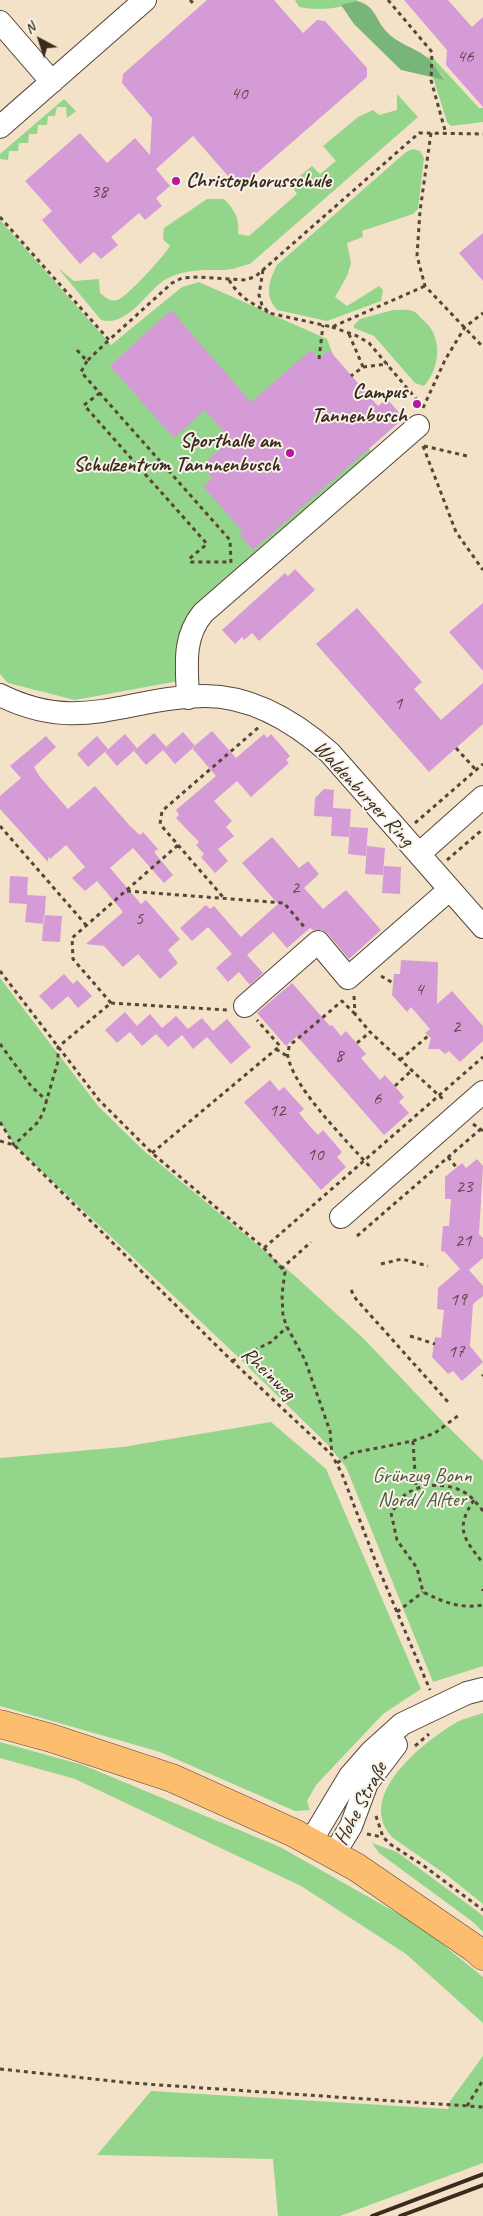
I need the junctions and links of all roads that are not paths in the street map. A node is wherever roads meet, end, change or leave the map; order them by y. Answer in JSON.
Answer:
{"nodes":[{"id":1,"x":138,"y":2,"type":"edge"},
{"id":2,"x":0,"y":22,"type":"edge"},
{"id":3,"x":52,"y":82,"type":"junction"},
{"id":4,"x":0,"y":127,"type":"edge"},
{"id":5,"x":421,"y":426,"type":"road end"},
{"id":6,"x":0,"y":694,"type":"edge"},
{"id":7,"x":188,"y":698,"type":"junction"},
{"id":8,"x":483,"y":797,"type":"edge"},
{"id":9,"x":418,"y":854,"type":"junction"},
{"id":10,"x":450,"y":890,"type":"junction"},
{"id":11,"x":483,"y":927,"type":"edge"},
{"id":12,"x":245,"y":1006,"type":"road end"},
{"id":13,"x":483,"y":1092,"type":"edge"},
{"id":14,"x":341,"y":1217,"type":"dead end"},
{"id":15,"x":483,"y":1689,"type":"edge"},
{"id":16,"x":0,"y":1724,"type":"edge"},
{"id":17,"x":322,"y":1848,"type":"junction"},
{"id":18,"x":483,"y":1956,"type":"edge"}],
"edges":[{"from":1,"to":3,"type":"street"},
{"from":2,"to":3,"type":"street"},
{"from":3,"to":4,"type":"street"},
{"from":5,"to":7,"type":"street"},
{"from":6,"to":7,"type":"street","name":"Waldenburger Ring"},
{"from":7,"to":9,"type":"street","name":"Waldenburger Ring"},
{"from":8,"to":9,"type":"street"},
{"from":9,"to":10,"type":"street","name":"Waldenburger Ring"},
{"from":10,"to":11,"type":"street","name":"Waldenburger Ring"},
{"from":10,"to":12,"type":"street"},
{"from":13,"to":14,"type":"street"},
{"from":15,"to":17,"type":"street","name":"Hohe Straße"},
{"from":16,"to":17,"type":"main road"},
{"from":17,"to":18,"type":"main road"}]}
